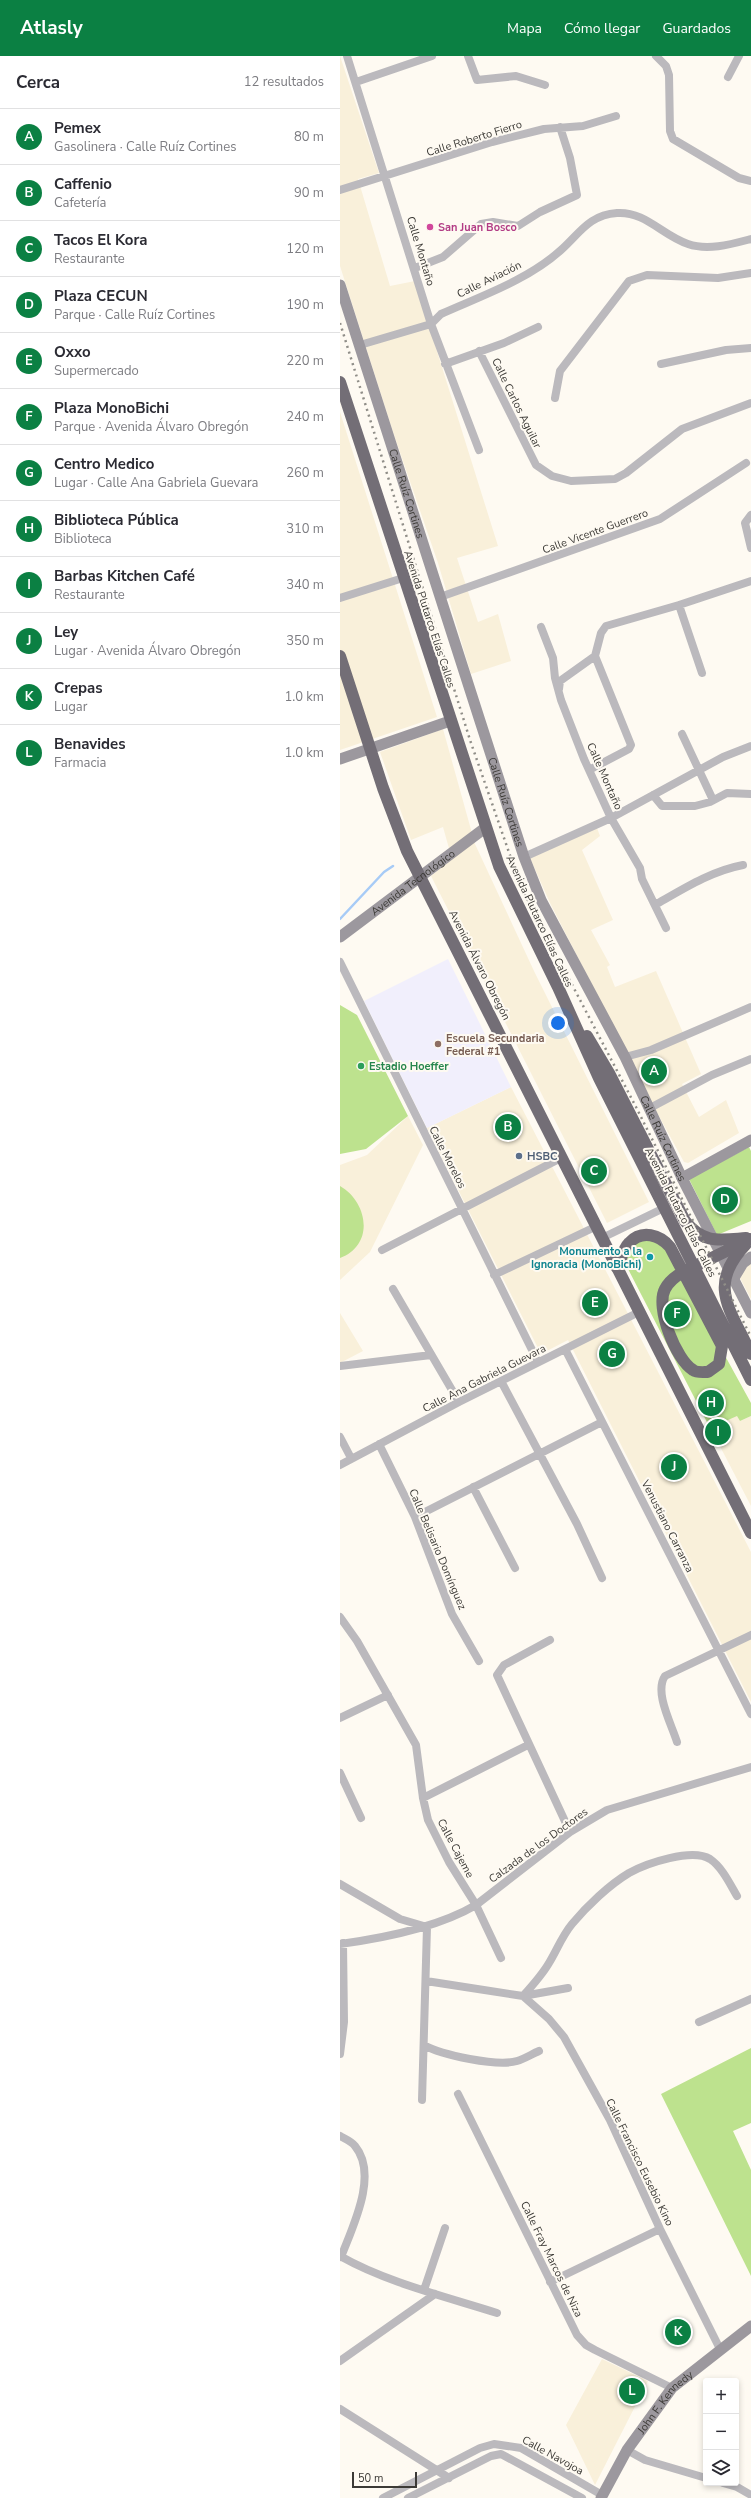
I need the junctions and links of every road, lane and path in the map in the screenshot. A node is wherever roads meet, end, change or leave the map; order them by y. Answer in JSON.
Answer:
{"nodes":[{"id":1,"x":347,"y":56,"type":"edge"},
{"id":2,"x":432,"y":56,"type":"edge"},
{"id":3,"x":468,"y":56,"type":"edge"},
{"id":4,"x":656,"y":56,"type":"edge"},
{"id":5,"x":739,"y":56,"type":"edge"},
{"id":6,"x":728,"y":77,"type":"dead end"},
{"id":7,"x":356,"y":82,"type":"junction"},
{"id":8,"x":546,"y":85,"type":"dead end"},
{"id":9,"x":616,"y":116,"type":"dead end"},
{"id":10,"x":560,"y":127,"type":"junction"},
{"id":11,"x":386,"y":177,"type":"junction"},
{"id":12,"x":751,"y":181,"type":"edge"},
{"id":13,"x":340,"y":190,"type":"edge"},
{"id":14,"x":751,"y":239,"type":"edge"},
{"id":15,"x":415,"y":268,"type":"junction"},
{"id":16,"x":751,"y":273,"type":"edge"},
{"id":17,"x":340,"y":285,"type":"edge"},
{"id":18,"x":431,"y":324,"type":"junction"},
{"id":19,"x":538,"y":327,"type":"dead end"},
{"id":20,"x":360,"y":345,"type":"junction"},
{"id":21,"x":751,"y":348,"type":"edge"},
{"id":22,"x":479,"y":351,"type":"junction"},
{"id":23,"x":445,"y":364,"type":"junction"},
{"id":24,"x":661,"y":364,"type":"dead end"},
{"id":25,"x":340,"y":382,"type":"edge"},
{"id":26,"x":555,"y":398,"type":"dead end"},
{"id":27,"x":751,"y":402,"type":"edge"},
{"id":28,"x":479,"y":450,"type":"dead end"},
{"id":29,"x":746,"y":463,"type":"dead end"},
{"id":30,"x":751,"y":515,"type":"edge"},
{"id":31,"x":751,"y":548,"type":"edge"},
{"id":32,"x":404,"y":578,"type":"junction"},
{"id":33,"x":751,"y":581,"type":"edge"},
{"id":34,"x":440,"y":597,"type":"junction"},
{"id":35,"x":340,"y":598,"type":"edge"},
{"id":36,"x":679,"y":605,"type":"junction"},
{"id":37,"x":542,"y":627,"type":"dead end"},
{"id":38,"x":340,"y":656,"type":"edge"},
{"id":39,"x":595,"y":656,"type":"junction"},
{"id":40,"x":702,"y":673,"type":"dead end"},
{"id":41,"x":558,"y":689,"type":"junction"},
{"id":42,"x":450,"y":721,"type":"junction"},
{"id":43,"x":682,"y":734,"type":"dead end"},
{"id":44,"x":751,"y":746,"type":"edge"},
{"id":45,"x":371,"y":749,"type":"junction"},
{"id":46,"x":340,"y":760,"type":"edge"},
{"id":47,"x":589,"y":770,"type":"junction"},
{"id":48,"x":699,"y":770,"type":"junction"},
{"id":49,"x":751,"y":794,"type":"edge"},
{"id":50,"x":653,"y":795,"type":"junction"},
{"id":51,"x":712,"y":800,"type":"junction"},
{"id":52,"x":611,"y":818,"type":"junction"},
{"id":53,"x":485,"y":828,"type":"junction"},
{"id":54,"x":524,"y":857,"type":"junction"},
{"id":55,"x":744,"y":865,"type":"dead end"},
{"id":56,"x":420,"y":876,"type":"junction"},
{"id":57,"x":654,"y":905,"type":"junction"},
{"id":58,"x":666,"y":928,"type":"dead end"},
{"id":59,"x":340,"y":937,"type":"edge"},
{"id":60,"x":340,"y":962,"type":"edge"},
{"id":61,"x":558,"y":987,"type":"junction"},
{"id":62,"x":751,"y":1007,"type":"edge"},
{"id":63,"x":625,"y":1057,"type":"junction"},
{"id":64,"x":751,"y":1060,"type":"edge"},
{"id":65,"x":650,"y":1108,"type":"junction"},
{"id":66,"x":751,"y":1140,"type":"edge"},
{"id":67,"x":563,"y":1157,"type":"junction"},
{"id":68,"x":682,"y":1178,"type":"junction"},
{"id":69,"x":664,"y":1208,"type":"junction"},
{"id":70,"x":462,"y":1209,"type":"junction"},
{"id":71,"x":597,"y":1226,"type":"junction"},
{"id":72,"x":604,"y":1237,"type":"junction"},
{"id":73,"x":751,"y":1239,"type":"edge"},
{"id":74,"x":382,"y":1250,"type":"dead end"},
{"id":75,"x":751,"y":1257,"type":"edge"},
{"id":76,"x":617,"y":1268,"type":"junction"},
{"id":77,"x":494,"y":1275,"type":"junction"},
{"id":78,"x":734,"y":1278,"type":"junction"},
{"id":79,"x":393,"y":1289,"type":"dead end"},
{"id":80,"x":639,"y":1312,"type":"junction"},
{"id":81,"x":751,"y":1313,"type":"edge"},
{"id":82,"x":565,"y":1349,"type":"junction"},
{"id":83,"x":751,"y":1354,"type":"edge"},
{"id":84,"x":431,"y":1355,"type":"junction"},
{"id":85,"x":538,"y":1362,"type":"junction"},
{"id":86,"x":340,"y":1366,"type":"edge"},
{"id":87,"x":751,"y":1380,"type":"edge"},
{"id":88,"x":501,"y":1381,"type":"junction"},
{"id":89,"x":459,"y":1402,"type":"junction"},
{"id":90,"x":602,"y":1422,"type":"junction"},
{"id":91,"x":340,"y":1437,"type":"edge"},
{"id":92,"x":378,"y":1444,"type":"junction"},
{"id":93,"x":540,"y":1453,"type":"junction"},
{"id":94,"x":351,"y":1458,"type":"junction"},
{"id":95,"x":340,"y":1465,"type":"edge"},
{"id":96,"x":473,"y":1487,"type":"junction"},
{"id":97,"x":414,"y":1517,"type":"junction"},
{"id":98,"x":751,"y":1533,"type":"edge"},
{"id":99,"x":515,"y":1568,"type":"dead end"},
{"id":100,"x":602,"y":1578,"type":"dead end"},
{"id":101,"x":340,"y":1617,"type":"edge"},
{"id":102,"x":751,"y":1635,"type":"edge"},
{"id":103,"x":550,"y":1640,"type":"dead end"},
{"id":104,"x":719,"y":1651,"type":"junction"},
{"id":105,"x":479,"y":1661,"type":"dead end"},
{"id":106,"x":388,"y":1695,"type":"junction"},
{"id":107,"x":751,"y":1714,"type":"edge"},
{"id":108,"x":340,"y":1718,"type":"edge"},
{"id":109,"x":677,"y":1742,"type":"dead end"},
{"id":110,"x":528,"y":1745,"type":"junction"},
{"id":111,"x":751,"y":1767,"type":"edge"},
{"id":112,"x":340,"y":1773,"type":"edge"},
{"id":113,"x":423,"y":1798,"type":"junction"},
{"id":114,"x":361,"y":1818,"type":"dead end"},
{"id":115,"x":570,"y":1832,"type":"junction"},
{"id":116,"x":340,"y":1884,"type":"edge"},
{"id":117,"x":737,"y":1896,"type":"dead end"},
{"id":118,"x":476,"y":1905,"type":"junction"},
{"id":119,"x":427,"y":1927,"type":"junction"},
{"id":120,"x":342,"y":1943,"type":"edge"},
{"id":121,"x":501,"y":1958,"type":"dead end"},
{"id":122,"x":426,"y":1981,"type":"junction"},
{"id":123,"x":568,"y":1988,"type":"dead end"},
{"id":124,"x":523,"y":1996,"type":"junction"},
{"id":125,"x":751,"y":1999,"type":"edge"},
{"id":126,"x":342,"y":2022,"type":"edge"},
{"id":127,"x":698,"y":2022,"type":"dead end"},
{"id":128,"x":424,"y":2045,"type":"junction"},
{"id":129,"x":539,"y":2051,"type":"dead end"},
{"id":130,"x":340,"y":2054,"type":"edge"},
{"id":131,"x":458,"y":2094,"type":"dead end"},
{"id":132,"x":422,"y":2100,"type":"dead end"},
{"id":133,"x":340,"y":2136,"type":"edge"},
{"id":134,"x":445,"y":2228,"type":"dead end"},
{"id":135,"x":660,"y":2229,"type":"junction"},
{"id":136,"x":340,"y":2257,"type":"edge"},
{"id":137,"x":550,"y":2282,"type":"junction"},
{"id":138,"x":424,"y":2290,"type":"junction"},
{"id":139,"x":435,"y":2294,"type":"junction"},
{"id":140,"x":497,"y":2313,"type":"dead end"},
{"id":141,"x":751,"y":2326,"type":"edge"},
{"id":142,"x":720,"y":2349,"type":"junction"},
{"id":143,"x":340,"y":2361,"type":"edge"},
{"id":144,"x":672,"y":2388,"type":"junction"},
{"id":145,"x":340,"y":2408,"type":"edge"},
{"id":146,"x":627,"y":2450,"type":"junction"},
{"id":147,"x":437,"y":2471,"type":"junction"},
{"id":148,"x":703,"y":2477,"type":"edge"},
{"id":149,"x":449,"y":2478,"type":"junction"},
{"id":150,"x":734,"y":2486,"type":"edge"},
{"id":151,"x":601,"y":2496,"type":"edge"},
{"id":152,"x":751,"y":2496,"type":"edge"},
{"id":153,"x":383,"y":2498,"type":"edge"},
{"id":154,"x":408,"y":2498,"type":"edge"},
{"id":155,"x":582,"y":2498,"type":"edge"}],
"edges":[{"from":1,"to":7,"type":"street","name":"Calle Montaño"},
{"from":2,"to":7,"type":"street"},
{"from":3,"to":8,"type":"street"},
{"from":4,"to":12,"type":"street"},
{"from":5,"to":6,"type":"street"},
{"from":7,"to":11,"type":"street","name":"Calle Montaño"},
{"from":9,"to":10,"type":"street","name":"Calle Roberto Fierro"},
{"from":10,"to":11,"type":"street","name":"Calle Roberto Fierro"},
{"from":10,"to":15,"type":"street"},
{"from":11,"to":13,"type":"street","name":"Calle Roberto Fierro"},
{"from":11,"to":15,"type":"street","name":"Calle Montaño"},
{"from":14,"to":18,"type":"street","name":"Calle Aviación"},
{"from":15,"to":18,"type":"street","name":"Calle Montaño"},
{"from":16,"to":26,"type":"street"},
{"from":17,"to":20,"type":"street","name":"Calle Ruíz Cortines"},
{"from":18,"to":20,"type":"street","name":"Calle Aviación"},
{"from":18,"to":23,"type":"street","name":"Calle Montaño"},
{"from":19,"to":22,"type":"street"},
{"from":20,"to":34,"type":"street","name":"Calle Ruíz Cortines"},
{"from":21,"to":24,"type":"street"},
{"from":22,"to":23,"type":"street"},
{"from":22,"to":27,"type":"street","name":"Calle Carlos Aguilar"},
{"from":23,"to":28,"type":"street","name":"Calle Montaño"},
{"from":25,"to":32,"type":"highway","name":"Avenida Plutarco Elías Calles"},
{"from":29,"to":34,"type":"street","name":"Calle Vicente Guerrero"},
{"from":30,"to":31,"type":"street"},
{"from":32,"to":35,"type":"street"},
{"from":32,"to":42,"type":"highway","name":"Avenida Plutarco Elías Calles"},
{"from":33,"to":36,"type":"street"},
{"from":34,"to":54,"type":"street","name":"Calle Ruíz Cortines"},
{"from":36,"to":39,"type":"street"},
{"from":36,"to":40,"type":"street"},
{"from":37,"to":41,"type":"street","name":"Calle Montaño"},
{"from":38,"to":45,"type":"highway","name":"Avenida Álvaro Obregón"},
{"from":39,"to":41,"type":"street"},
{"from":39,"to":47,"type":"street"},
{"from":41,"to":47,"type":"street","name":"Calle Montaño"},
{"from":42,"to":45,"type":"street"},
{"from":42,"to":53,"type":"highway","name":"Avenida Plutarco Elías Calles"},
{"from":43,"to":48,"type":"street"},
{"from":44,"to":48,"type":"street"},
{"from":45,"to":46,"type":"street"},
{"from":45,"to":56,"type":"highway","name":"Avenida Álvaro Obregón"},
{"from":47,"to":52,"type":"street","name":"Calle Montaño"},
{"from":48,"to":50,"type":"street"},
{"from":48,"to":51,"type":"street"},
{"from":49,"to":51,"type":"street"},
{"from":50,"to":51,"type":"street"},
{"from":50,"to":52,"type":"street"},
{"from":52,"to":54,"type":"street"},
{"from":52,"to":57,"type":"street","name":"Calle Montaño"},
{"from":53,"to":56,"type":"street","name":"Avenida Tecnológico"},
{"from":53,"to":61,"type":"highway","name":"Avenida Plutarco Elías Calles"},
{"from":54,"to":63,"type":"street","name":"Calle Ruíz Cortines"},
{"from":55,"to":57,"type":"street"},
{"from":56,"to":59,"type":"street","name":"Avenida Tecnológico"},
{"from":56,"to":67,"type":"highway","name":"Avenida Álvaro Obregón"},
{"from":57,"to":58,"type":"street","name":"Calle Montaño"},
{"from":60,"to":70,"type":"street","name":"Calle Morelos"},
{"from":61,"to":69,"type":"highway","name":"Avenida Plutarco Elías Calles"},
{"from":61,"to":73,"type":"highway"},
{"from":62,"to":63,"type":"street"},
{"from":63,"to":65,"type":"street","name":"Calle Ruíz Cortines"},
{"from":64,"to":65,"type":"street"},
{"from":65,"to":68,"type":"street","name":"Calle Ruíz Cortines"},
{"from":66,"to":68,"type":"street"},
{"from":67,"to":70,"type":"street"},
{"from":67,"to":71,"type":"highway","name":"Avenida Álvaro Obregón"},
{"from":68,"to":78,"type":"street","name":"Calle Ruíz Cortines"},
{"from":69,"to":72,"type":"street"},
{"from":69,"to":87,"type":"highway","name":"Avenida Plutarco Elías Calles"},
{"from":70,"to":74,"type":"street"},
{"from":70,"to":77,"type":"street","name":"Calle Morelos"},
{"from":71,"to":72,"type":"highway","name":"Avenida Álvaro Obregón"},
{"from":71,"to":77,"type":"street"},
{"from":72,"to":76,"type":"highway","name":"Avenida Álvaro Obregón"},
{"from":73,"to":76,"type":"highway"},
{"from":73,"to":83,"type":"highway"},
{"from":75,"to":78,"type":"street"},
{"from":76,"to":80,"type":"highway","name":"Avenida Álvaro Obregón"},
{"from":77,"to":85,"type":"street","name":"Calle Morelos"},
{"from":78,"to":81,"type":"street","name":"Calle Ruíz Cortines"},
{"from":79,"to":84,"type":"street"},
{"from":80,"to":82,"type":"street","name":"Calle Ana Gabriela Guevara"},
{"from":80,"to":98,"type":"highway","name":"Avenida Álvaro Obregón"},
{"from":82,"to":85,"type":"street","name":"Calle Ana Gabriela Guevara"},
{"from":82,"to":90,"type":"street","name":"Venustiano Carranza"},
{"from":84,"to":86,"type":"street"},
{"from":84,"to":89,"type":"street"},
{"from":85,"to":88,"type":"street","name":"Calle Ana Gabriela Guevara"},
{"from":88,"to":89,"type":"street","name":"Calle Ana Gabriela Guevara"},
{"from":88,"to":93,"type":"street"},
{"from":89,"to":92,"type":"street","name":"Calle Ana Gabriela Guevara"},
{"from":90,"to":93,"type":"street"},
{"from":90,"to":104,"type":"street","name":"Venustiano Carranza"},
{"from":91,"to":94,"type":"street"},
{"from":92,"to":94,"type":"street","name":"Calle Ana Gabriela Guevara"},
{"from":92,"to":97,"type":"street","name":"Calle Belisario Domínguez"},
{"from":93,"to":96,"type":"street"},
{"from":93,"to":100,"type":"street"},
{"from":94,"to":95,"type":"street","name":"Calle Ana Gabriela Guevara"},
{"from":96,"to":97,"type":"street"},
{"from":96,"to":99,"type":"street"},
{"from":97,"to":105,"type":"street","name":"Calle Belisario Domínguez"},
{"from":101,"to":106,"type":"street","name":"Calle Cajeme"},
{"from":102,"to":104,"type":"street"},
{"from":103,"to":110,"type":"street"},
{"from":104,"to":107,"type":"street","name":"Venustiano Carranza"},
{"from":104,"to":109,"type":"street"},
{"from":106,"to":108,"type":"street"},
{"from":106,"to":113,"type":"street","name":"Calle Cajeme"},
{"from":110,"to":113,"type":"street"},
{"from":110,"to":115,"type":"street"},
{"from":111,"to":115,"type":"street","name":"Calzada de los Doctores"},
{"from":112,"to":114,"type":"street"},
{"from":113,"to":118,"type":"street","name":"Calle Cajeme"},
{"from":115,"to":118,"type":"street","name":"Calzada de los Doctores"},
{"from":116,"to":119,"type":"street"},
{"from":117,"to":124,"type":"street"},
{"from":118,"to":119,"type":"street","name":"Calzada de los Doctores"},
{"from":118,"to":121,"type":"street","name":"Calle Cajeme"},
{"from":119,"to":120,"type":"street","name":"Calzada de los Doctores"},
{"from":119,"to":122,"type":"street"},
{"from":120,"to":126,"type":"street"},
{"from":122,"to":124,"type":"street"},
{"from":122,"to":128,"type":"street"},
{"from":123,"to":124,"type":"street"},
{"from":124,"to":135,"type":"street","name":"Calle Francisco Eusebio Kino"},
{"from":125,"to":127,"type":"street"},
{"from":126,"to":130,"type":"street"},
{"from":128,"to":129,"type":"street"},
{"from":128,"to":132,"type":"street"},
{"from":131,"to":137,"type":"street","name":"Calle Fray Marcos de Niza"},
{"from":133,"to":136,"type":"street"},
{"from":134,"to":138,"type":"street"},
{"from":135,"to":137,"type":"street"},
{"from":135,"to":142,"type":"street","name":"Calle Francisco Eusebio Kino"},
{"from":136,"to":138,"type":"street"},
{"from":137,"to":144,"type":"street","name":"Calle Fray Marcos de Niza"},
{"from":138,"to":139,"type":"street"},
{"from":139,"to":140,"type":"street"},
{"from":139,"to":143,"type":"street"},
{"from":141,"to":142,"type":"street","name":"John F. Kennedy"},
{"from":142,"to":144,"type":"street","name":"John F. Kennedy"},
{"from":144,"to":146,"type":"street","name":"John F. Kennedy"},
{"from":145,"to":147,"type":"street"},
{"from":146,"to":148,"type":"street"},
{"from":146,"to":151,"type":"street","name":"John F. Kennedy"},
{"from":147,"to":149,"type":"street"},
{"from":147,"to":151,"type":"street","name":"Calle Navojoa"},
{"from":147,"to":153,"type":"street","name":"Calle Navojoa"},
{"from":149,"to":154,"type":"street","name":"Calle Navojoa"},
{"from":149,"to":155,"type":"street","name":"Calle Navojoa"},
{"from":150,"to":152,"type":"street"}]}
